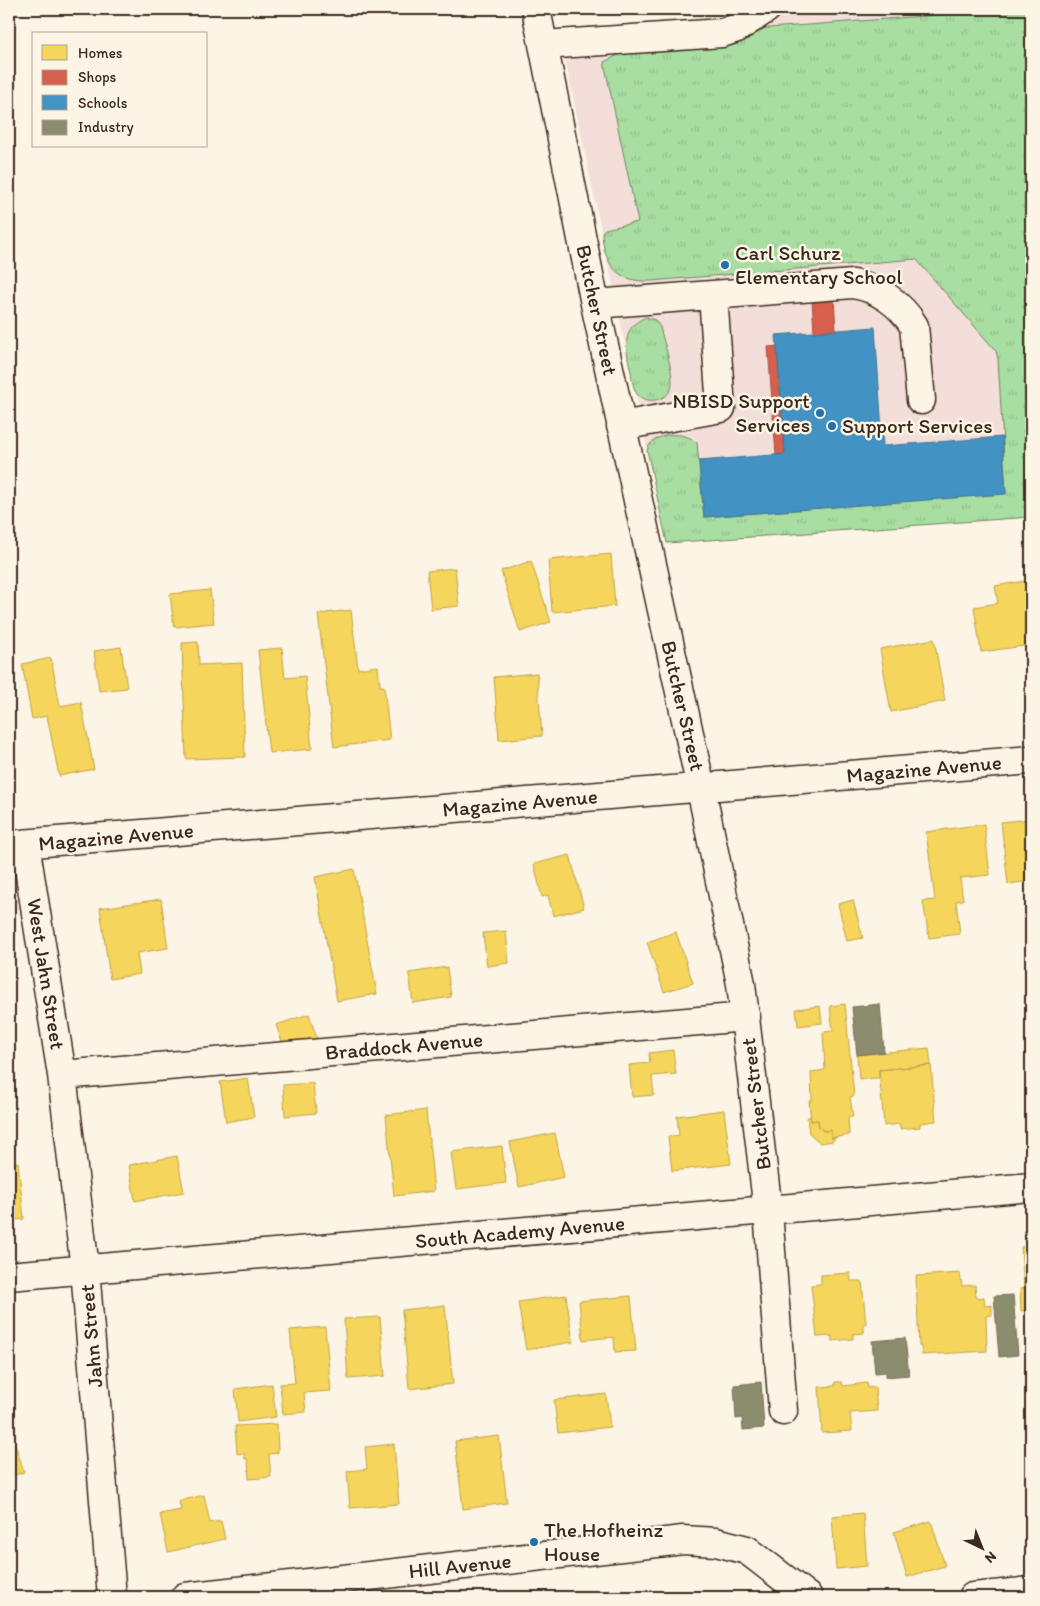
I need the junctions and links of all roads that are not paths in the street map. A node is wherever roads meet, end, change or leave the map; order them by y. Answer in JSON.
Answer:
{"nodes":[{"id":1,"x":536,"y":9,"type":"edge"},
{"id":2,"x":758,"y":11,"type":"edge"},
{"id":3,"x":543,"y":45,"type":"junction"},
{"id":4,"x":713,"y":295,"type":"junction"},
{"id":5,"x":595,"y":304,"type":"junction"},
{"id":6,"x":921,"y":400,"type":"dead end"},
{"id":7,"x":621,"y":426,"type":"junction"},
{"id":8,"x":1031,"y":760,"type":"edge"},
{"id":9,"x":701,"y":788,"type":"junction"},
{"id":10,"x":17,"y":845,"type":"edge"},
{"id":11,"x":746,"y":1017,"type":"junction"},
{"id":12,"x":62,"y":1075,"type":"junction"},
{"id":13,"x":1031,"y":1187,"type":"edge"},
{"id":14,"x":768,"y":1211,"type":"junction"},
{"id":15,"x":85,"y":1269,"type":"junction"},
{"id":16,"x":9,"y":1276,"type":"edge"},
{"id":17,"x":782,"y":1411,"type":"dead end"},
{"id":18,"x":1031,"y":1591,"type":"edge"},
{"id":19,"x":112,"y":1597,"type":"edge"},
{"id":20,"x":185,"y":1597,"type":"edge"},
{"id":21,"x":808,"y":1597,"type":"edge"},
{"id":22,"x":973,"y":1597,"type":"edge"}],
"edges":[{"from":1,"to":3,"type":"street","name":"Butcher Street"},
{"from":2,"to":3,"type":"street"},
{"from":3,"to":5,"type":"street","name":"Butcher Street"},
{"from":4,"to":5,"type":"street"},
{"from":4,"to":6,"type":"street"},
{"from":4,"to":7,"type":"street"},
{"from":5,"to":7,"type":"street","name":"Butcher Street"},
{"from":7,"to":9,"type":"street","name":"Butcher Street"},
{"from":8,"to":9,"type":"street","name":"Magazine Avenue"},
{"from":9,"to":10,"type":"street","name":"Magazine Avenue"},
{"from":9,"to":11,"type":"street","name":"Butcher Street"},
{"from":10,"to":12,"type":"street","name":"West Jahn Street"},
{"from":11,"to":12,"type":"street","name":"Braddock Avenue"},
{"from":11,"to":14,"type":"street","name":"Butcher Street"},
{"from":12,"to":15,"type":"street","name":"Jahn Street"},
{"from":13,"to":14,"type":"street","name":"South Academy Avenue"},
{"from":14,"to":15,"type":"street","name":"South Academy Avenue"},
{"from":14,"to":17,"type":"street","name":"Butcher Street"},
{"from":15,"to":16,"type":"street","name":"South Academy Avenue"},
{"from":15,"to":19,"type":"street","name":"Jahn Street"},
{"from":18,"to":22,"type":"street"},
{"from":20,"to":21,"type":"street","name":"Hill Avenue"}]}
